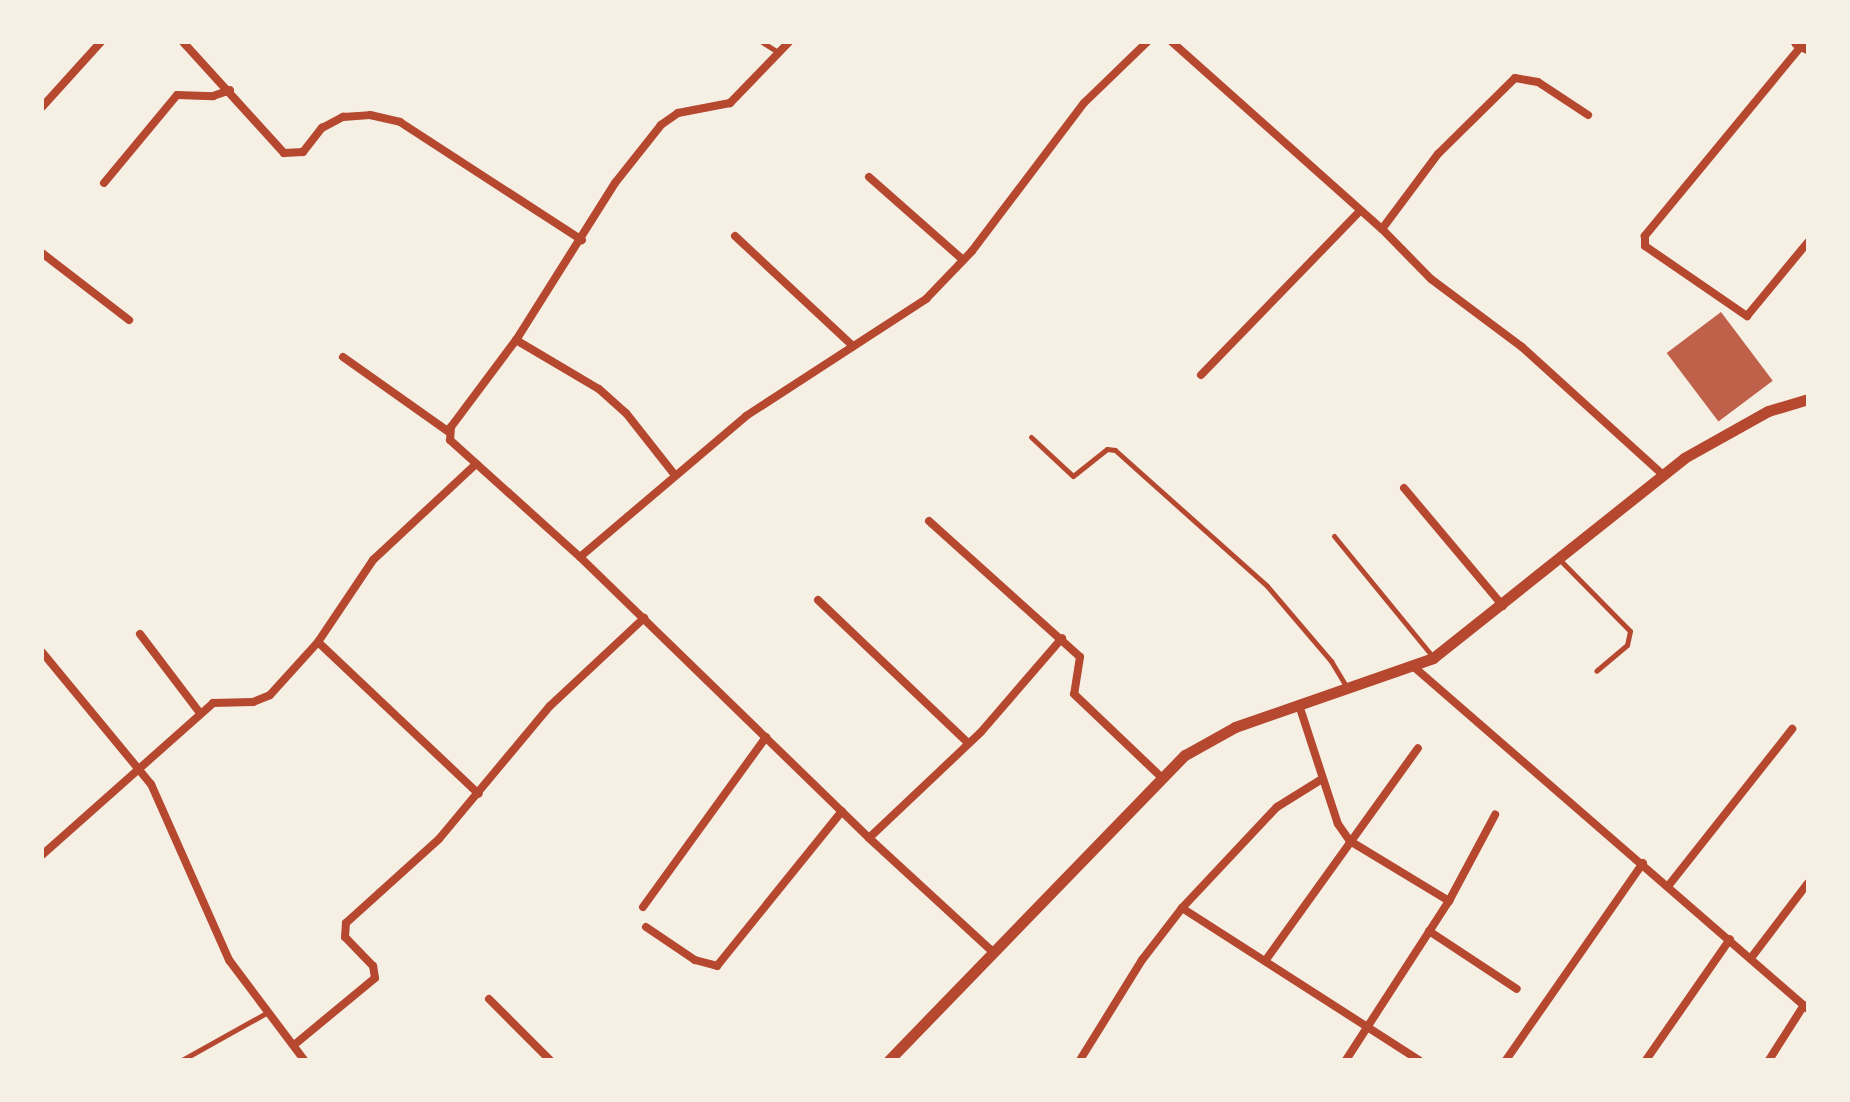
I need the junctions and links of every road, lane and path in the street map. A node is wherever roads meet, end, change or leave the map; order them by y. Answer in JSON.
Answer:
{"nodes":[{"id":1,"x":101,"y":42,"type":"edge"},
{"id":2,"x":183,"y":42,"type":"edge"},
{"id":3,"x":762,"y":42,"type":"edge"},
{"id":4,"x":789,"y":42,"type":"edge"},
{"id":5,"x":1147,"y":42,"type":"edge"},
{"id":6,"x":1172,"y":42,"type":"edge"},
{"id":7,"x":1803,"y":45,"type":"edge"},
{"id":8,"x":779,"y":53,"type":"junction"},
{"id":9,"x":230,"y":90,"type":"junction"},
{"id":10,"x":42,"y":107,"type":"edge"},
{"id":11,"x":1588,"y":115,"type":"dead end"},
{"id":12,"x":869,"y":177,"type":"dead end"},
{"id":13,"x":104,"y":183,"type":"dead end"},
{"id":14,"x":1360,"y":211,"type":"junction"},
{"id":15,"x":1382,"y":229,"type":"junction"},
{"id":16,"x":735,"y":236,"type":"dead end"},
{"id":17,"x":582,"y":240,"type":"junction"},
{"id":18,"x":1808,"y":242,"type":"edge"},
{"id":19,"x":42,"y":253,"type":"edge"},
{"id":20,"x":963,"y":260,"type":"junction"},
{"id":21,"x":129,"y":320,"type":"dead end"},
{"id":22,"x":516,"y":340,"type":"junction"},
{"id":23,"x":853,"y":346,"type":"junction"},
{"id":24,"x":343,"y":357,"type":"dead end"},
{"id":25,"x":1201,"y":375,"type":"dead end"},
{"id":26,"x":1808,"y":399,"type":"edge"},
{"id":27,"x":449,"y":432,"type":"junction"},
{"id":28,"x":1031,"y":437,"type":"dead end"},
{"id":29,"x":476,"y":464,"type":"junction"},
{"id":30,"x":674,"y":474,"type":"junction"},
{"id":31,"x":1663,"y":475,"type":"junction"},
{"id":32,"x":1404,"y":488,"type":"dead end"},
{"id":33,"x":929,"y":521,"type":"dead end"},
{"id":34,"x":1334,"y":536,"type":"dead end"},
{"id":35,"x":580,"y":557,"type":"junction"},
{"id":36,"x":1561,"y":561,"type":"junction"},
{"id":37,"x":818,"y":600,"type":"dead end"},
{"id":38,"x":1504,"y":607,"type":"junction"},
{"id":39,"x":644,"y":618,"type":"junction"},
{"id":40,"x":140,"y":634,"type":"dead end"},
{"id":41,"x":1062,"y":638,"type":"junction"},
{"id":42,"x":318,"y":642,"type":"junction"},
{"id":43,"x":42,"y":652,"type":"edge"},
{"id":44,"x":1433,"y":658,"type":"junction"},
{"id":45,"x":1414,"y":667,"type":"junction"},
{"id":46,"x":1596,"y":671,"type":"dead end"},
{"id":47,"x":1349,"y":690,"type":"junction"},
{"id":48,"x":1299,"y":705,"type":"junction"},
{"id":49,"x":200,"y":713,"type":"junction"},
{"id":50,"x":1792,"y":729,"type":"dead end"},
{"id":51,"x":766,"y":737,"type":"junction"},
{"id":52,"x":967,"y":742,"type":"junction"},
{"id":53,"x":1418,"y":748,"type":"dead end"},
{"id":54,"x":142,"y":769,"type":"junction"},
{"id":55,"x":1160,"y":776,"type":"junction"},
{"id":56,"x":1322,"y":779,"type":"junction"},
{"id":57,"x":479,"y":794,"type":"junction"},
{"id":58,"x":842,"y":811,"type":"junction"},
{"id":59,"x":1495,"y":815,"type":"dead end"},
{"id":60,"x":869,"y":838,"type":"junction"},
{"id":61,"x":1350,"y":841,"type":"junction"},
{"id":62,"x":42,"y":855,"type":"edge"},
{"id":63,"x":1643,"y":863,"type":"junction"},
{"id":64,"x":1808,"y":883,"type":"edge"},
{"id":65,"x":1669,"y":885,"type":"junction"},
{"id":66,"x":1449,"y":901,"type":"junction"},
{"id":67,"x":643,"y":907,"type":"dead end"},
{"id":68,"x":1182,"y":908,"type":"junction"},
{"id":69,"x":646,"y":927,"type":"dead end"},
{"id":70,"x":1429,"y":931,"type":"junction"},
{"id":71,"x":1730,"y":939,"type":"junction"},
{"id":72,"x":993,"y":952,"type":"junction"},
{"id":73,"x":1751,"y":958,"type":"junction"},
{"id":74,"x":1265,"y":961,"type":"junction"},
{"id":75,"x":1517,"y":989,"type":"dead end"},
{"id":76,"x":489,"y":999,"type":"dead end"},
{"id":77,"x":1806,"y":1007,"type":"edge"},
{"id":78,"x":269,"y":1012,"type":"junction"},
{"id":79,"x":1369,"y":1025,"type":"junction"},
{"id":80,"x":294,"y":1045,"type":"junction"},
{"id":81,"x":182,"y":1060,"type":"edge"},
{"id":82,"x":304,"y":1060,"type":"edge"},
{"id":83,"x":550,"y":1060,"type":"edge"},
{"id":84,"x":889,"y":1060,"type":"edge"},
{"id":85,"x":1080,"y":1060,"type":"edge"},
{"id":86,"x":1346,"y":1060,"type":"edge"},
{"id":87,"x":1419,"y":1060,"type":"edge"},
{"id":88,"x":1506,"y":1060,"type":"edge"},
{"id":89,"x":1646,"y":1060,"type":"edge"},
{"id":90,"x":1769,"y":1060,"type":"edge"}],
"edges":[{"from":1,"to":10,"type":"street"},
{"from":2,"to":9,"type":"street"},
{"from":3,"to":8,"type":"lane"},
{"from":4,"to":8,"type":"street"},
{"from":5,"to":20,"type":"street"},
{"from":6,"to":14,"type":"street"},
{"from":7,"to":18,"type":"street"},
{"from":8,"to":17,"type":"street"},
{"from":9,"to":13,"type":"street"},
{"from":9,"to":17,"type":"street"},
{"from":11,"to":15,"type":"street"},
{"from":12,"to":20,"type":"street"},
{"from":14,"to":15,"type":"street"},
{"from":14,"to":25,"type":"street"},
{"from":15,"to":31,"type":"street"},
{"from":16,"to":23,"type":"street"},
{"from":17,"to":22,"type":"street"},
{"from":19,"to":21,"type":"street"},
{"from":20,"to":23,"type":"street"},
{"from":22,"to":27,"type":"street"},
{"from":22,"to":30,"type":"street"},
{"from":23,"to":30,"type":"street"},
{"from":24,"to":27,"type":"street"},
{"from":26,"to":31,"type":"street"},
{"from":27,"to":29,"type":"street"},
{"from":28,"to":47,"type":"lane"},
{"from":29,"to":35,"type":"street"},
{"from":29,"to":42,"type":"street"},
{"from":30,"to":35,"type":"street"},
{"from":31,"to":36,"type":"street"},
{"from":32,"to":38,"type":"street"},
{"from":33,"to":41,"type":"street"},
{"from":34,"to":44,"type":"lane"},
{"from":35,"to":39,"type":"street"},
{"from":36,"to":38,"type":"street"},
{"from":36,"to":46,"type":"lane"},
{"from":37,"to":52,"type":"street"},
{"from":38,"to":44,"type":"street"},
{"from":39,"to":51,"type":"street"},
{"from":39,"to":57,"type":"street"},
{"from":40,"to":49,"type":"street"},
{"from":41,"to":52,"type":"street"},
{"from":41,"to":55,"type":"street"},
{"from":42,"to":49,"type":"street"},
{"from":42,"to":57,"type":"street"},
{"from":43,"to":54,"type":"street"},
{"from":44,"to":45,"type":"street"},
{"from":45,"to":47,"type":"street"},
{"from":45,"to":63,"type":"street"},
{"from":47,"to":48,"type":"street"},
{"from":48,"to":55,"type":"street"},
{"from":48,"to":56,"type":"street"},
{"from":49,"to":54,"type":"street"},
{"from":50,"to":65,"type":"street"},
{"from":51,"to":58,"type":"street"},
{"from":51,"to":67,"type":"street"},
{"from":52,"to":60,"type":"street"},
{"from":53,"to":61,"type":"street"},
{"from":54,"to":62,"type":"street"},
{"from":54,"to":78,"type":"street"},
{"from":55,"to":72,"type":"street"},
{"from":56,"to":61,"type":"street"},
{"from":56,"to":68,"type":"street"},
{"from":57,"to":80,"type":"street"},
{"from":58,"to":60,"type":"street"},
{"from":58,"to":69,"type":"street"},
{"from":59,"to":66,"type":"street"},
{"from":60,"to":72,"type":"street"},
{"from":61,"to":66,"type":"street"},
{"from":61,"to":74,"type":"street"},
{"from":63,"to":65,"type":"street"},
{"from":63,"to":88,"type":"street"},
{"from":64,"to":73,"type":"street"},
{"from":65,"to":71,"type":"street"},
{"from":66,"to":70,"type":"street"},
{"from":68,"to":74,"type":"street"},
{"from":68,"to":85,"type":"street"},
{"from":70,"to":75,"type":"street"},
{"from":70,"to":79,"type":"street"},
{"from":71,"to":73,"type":"street"},
{"from":71,"to":89,"type":"street"},
{"from":72,"to":84,"type":"street"},
{"from":73,"to":77,"type":"street"},
{"from":74,"to":79,"type":"street"},
{"from":76,"to":83,"type":"street"},
{"from":77,"to":90,"type":"street"},
{"from":78,"to":80,"type":"street"},
{"from":78,"to":81,"type":"lane"},
{"from":79,"to":86,"type":"street"},
{"from":79,"to":87,"type":"street"},
{"from":80,"to":82,"type":"street"}]}
